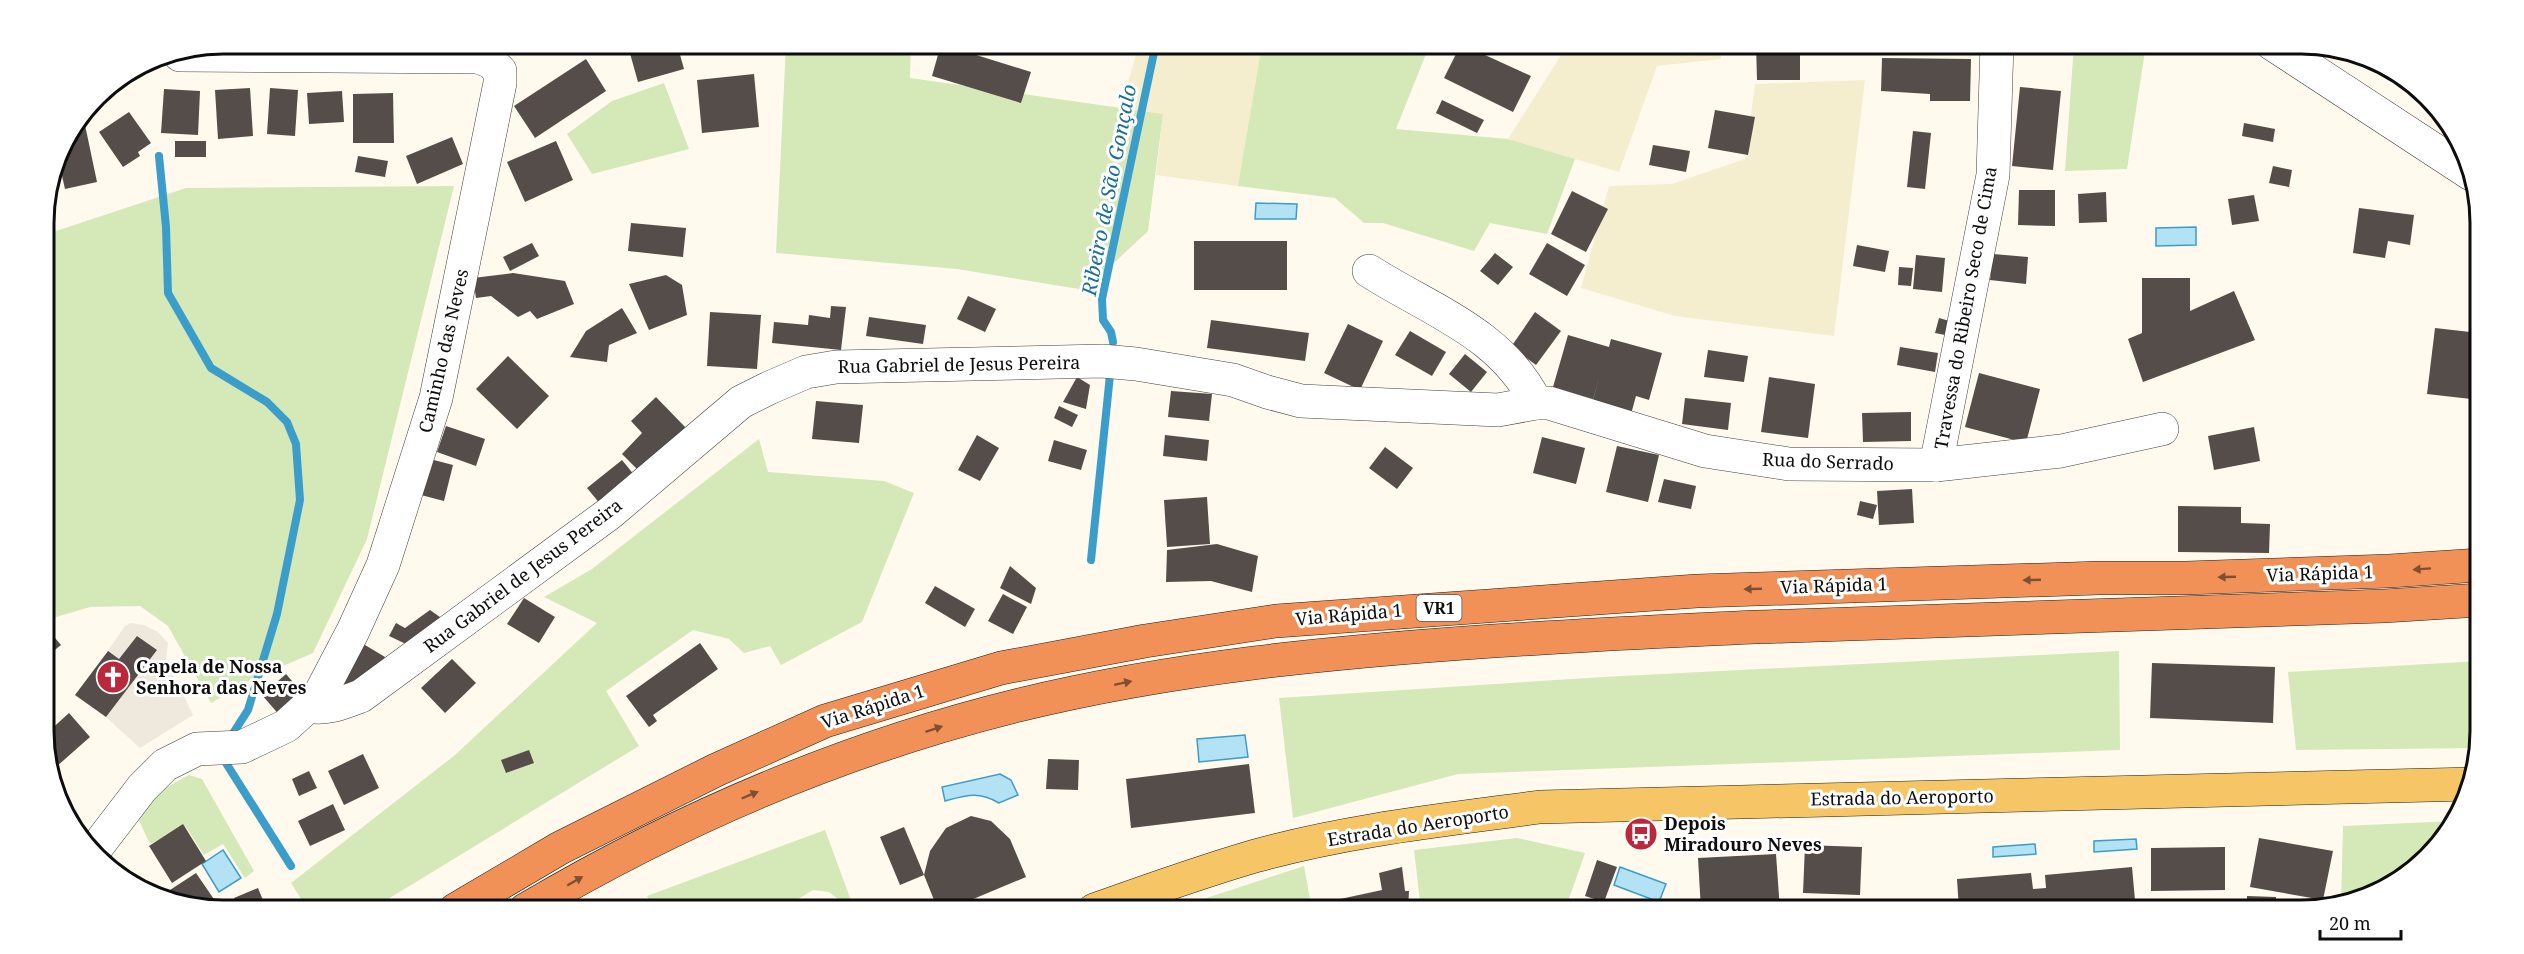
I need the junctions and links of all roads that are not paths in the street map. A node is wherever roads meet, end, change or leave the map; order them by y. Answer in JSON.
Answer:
{"nodes":[{"id":1,"x":1997,"y":54,"type":"edge"},
{"id":2,"x":2286,"y":54,"type":"edge"},
{"id":3,"x":200,"y":55,"type":"edge"},
{"id":4,"x":2460,"y":167,"type":"edge"},
{"id":5,"x":1369,"y":271,"type":"dead end"},
{"id":6,"x":1536,"y":403,"type":"junction"},
{"id":7,"x":2162,"y":429,"type":"dead end"},
{"id":8,"x":1936,"y":465,"type":"junction"},
{"id":9,"x":2470,"y":566,"type":"edge"},
{"id":10,"x":2470,"y":601,"type":"edge"},
{"id":11,"x":307,"y":706,"type":"junction"},
{"id":12,"x":2461,"y":784,"type":"edge"},
{"id":13,"x":99,"y":845,"type":"edge"},
{"id":14,"x":472,"y":900,"type":"edge"},
{"id":15,"x":543,"y":900,"type":"edge"},
{"id":16,"x":1122,"y":900,"type":"edge"}],
"edges":[{"from":1,"to":8,"type":"street","name":"Travessa do Ribeiro Seco de Cima"},
{"from":2,"to":4,"type":"street"},
{"from":3,"to":11,"type":"street","name":"Caminho das Neves"},
{"from":5,"to":6,"type":"street"},
{"from":6,"to":8,"type":"street","name":"Rua do Serrado"},
{"from":6,"to":11,"type":"street","name":"Rua Gabriel de Jesus Pereira"},
{"from":7,"to":8,"type":"street","name":"Rua do Serrado"},
{"from":9,"to":14,"type":"highway","name":"Via Rápida 1","number":"VR1","one_way":true},
{"from":15,"to":10,"type":"highway","name":"Via Rápida 1","number":"VR1","one_way":true},
{"from":11,"to":13,"type":"street","name":"Caminho das Neves"},
{"from":12,"to":16,"type":"main road","name":"Estrada do Aeroporto"}]}
